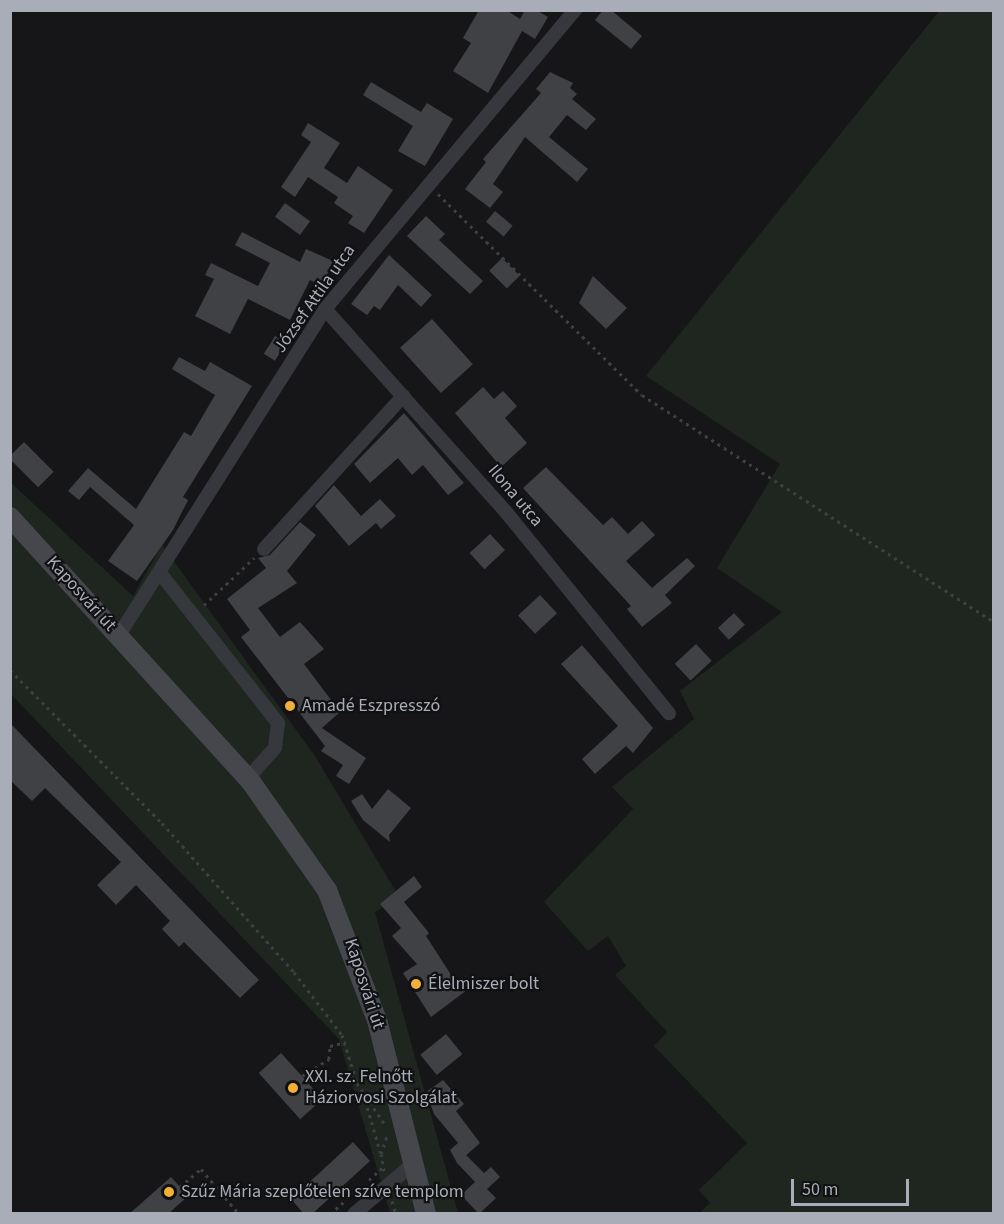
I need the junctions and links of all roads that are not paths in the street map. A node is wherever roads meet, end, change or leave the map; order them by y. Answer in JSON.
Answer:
{"nodes":[{"id":1,"x":575,"y":10,"type":"edge"},
{"id":2,"x":326,"y":309,"type":"junction"},
{"id":3,"x":403,"y":396,"type":"junction"},
{"id":4,"x":10,"y":517,"type":"edge"},
{"id":5,"x":264,"y":549,"type":"road end"},
{"id":6,"x":160,"y":573,"type":"junction"},
{"id":7,"x":119,"y":635,"type":"junction"},
{"id":8,"x":669,"y":712,"type":"dead end"},
{"id":9,"x":248,"y":778,"type":"junction"},
{"id":10,"x":414,"y":1163,"type":"junction"},
{"id":11,"x":354,"y":1214,"type":"edge"},
{"id":12,"x":426,"y":1214,"type":"edge"}],
"edges":[{"from":1,"to":2,"type":"street","name":"József Attila utca"},
{"from":2,"to":3,"type":"street","name":"Ilona utca"},
{"from":2,"to":6,"type":"street","name":"József Attila utca"},
{"from":3,"to":5,"type":"street"},
{"from":3,"to":8,"type":"street","name":"Ilona utca"},
{"from":4,"to":7,"type":"main road","name":"Kaposvári út"},
{"from":6,"to":7,"type":"street","name":"József Attila utca"},
{"from":6,"to":9,"type":"street"},
{"from":7,"to":9,"type":"main road","name":"Kaposvári út"},
{"from":9,"to":10,"type":"main road","name":"Kaposvári út"},
{"from":10,"to":11,"type":"street"},
{"from":10,"to":12,"type":"main road","name":"Kaposvári út"}]}
